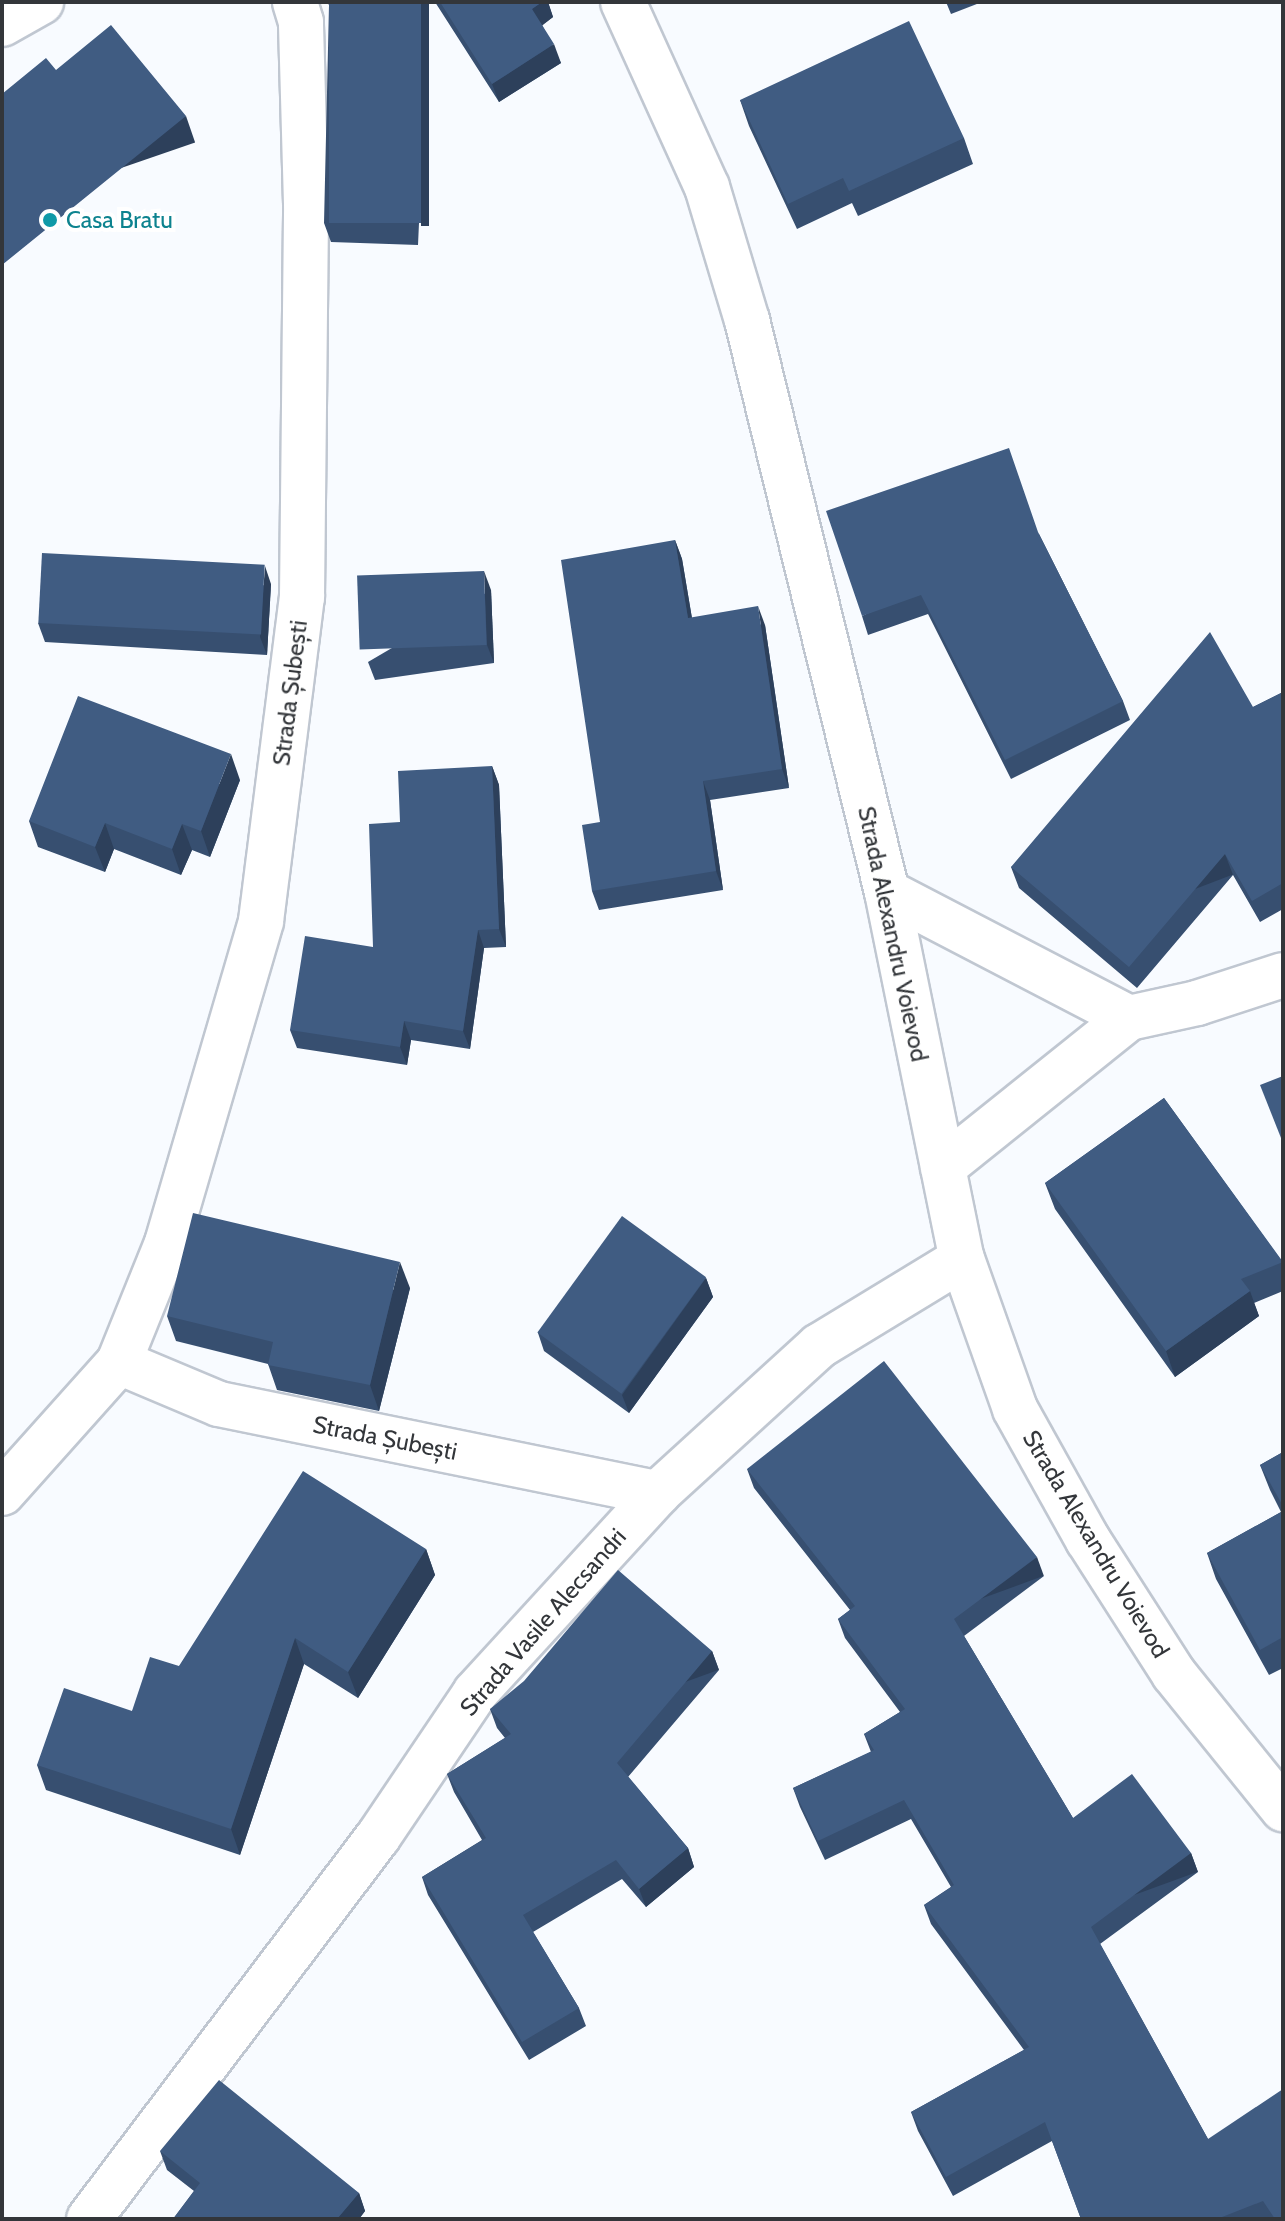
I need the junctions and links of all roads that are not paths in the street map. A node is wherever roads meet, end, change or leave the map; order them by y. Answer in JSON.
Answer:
{"nodes":[{"id":1,"x":41,"y":2,"type":"edge"},
{"id":2,"x":295,"y":2,"type":"edge"},
{"id":3,"x":623,"y":2,"type":"edge"},
{"id":4,"x":2,"y":24,"type":"edge"},
{"id":5,"x":887,"y":892,"type":"junction"},
{"id":6,"x":1283,"y":975,"type":"edge"},
{"id":7,"x":1129,"y":1018,"type":"junction"},
{"id":8,"x":943,"y":1167,"type":"junction"},
{"id":9,"x":962,"y":1259,"type":"junction"},
{"id":10,"x":119,"y":1362,"type":"junction"},
{"id":11,"x":2,"y":1493,"type":"edge"},
{"id":12,"x":658,"y":1493,"type":"junction"},
{"id":13,"x":1283,"y":1809,"type":"edge"},
{"id":14,"x":89,"y":2219,"type":"edge"}],
"edges":[{"from":1,"to":4,"type":"street"},
{"from":2,"to":10,"type":"street","name":"Strada Șubești"},
{"from":3,"to":5,"type":"street","name":"Strada Alexandru Voievod"},
{"from":5,"to":7,"type":"street"},
{"from":5,"to":8,"type":"street","name":"Strada Alexandru Voievod"},
{"from":6,"to":7,"type":"street"},
{"from":7,"to":8,"type":"street"},
{"from":8,"to":9,"type":"street","name":"Strada Alexandru Voievod"},
{"from":9,"to":12,"type":"street","name":"Strada Vasile Alecsandri"},
{"from":9,"to":13,"type":"street","name":"Strada Alexandru Voievod"},
{"from":10,"to":11,"type":"street","name":"Strada Șubești"},
{"from":10,"to":12,"type":"street","name":"Strada Șubești"},
{"from":12,"to":14,"type":"street","name":"Strada Vasile Alecsandri"}]}
